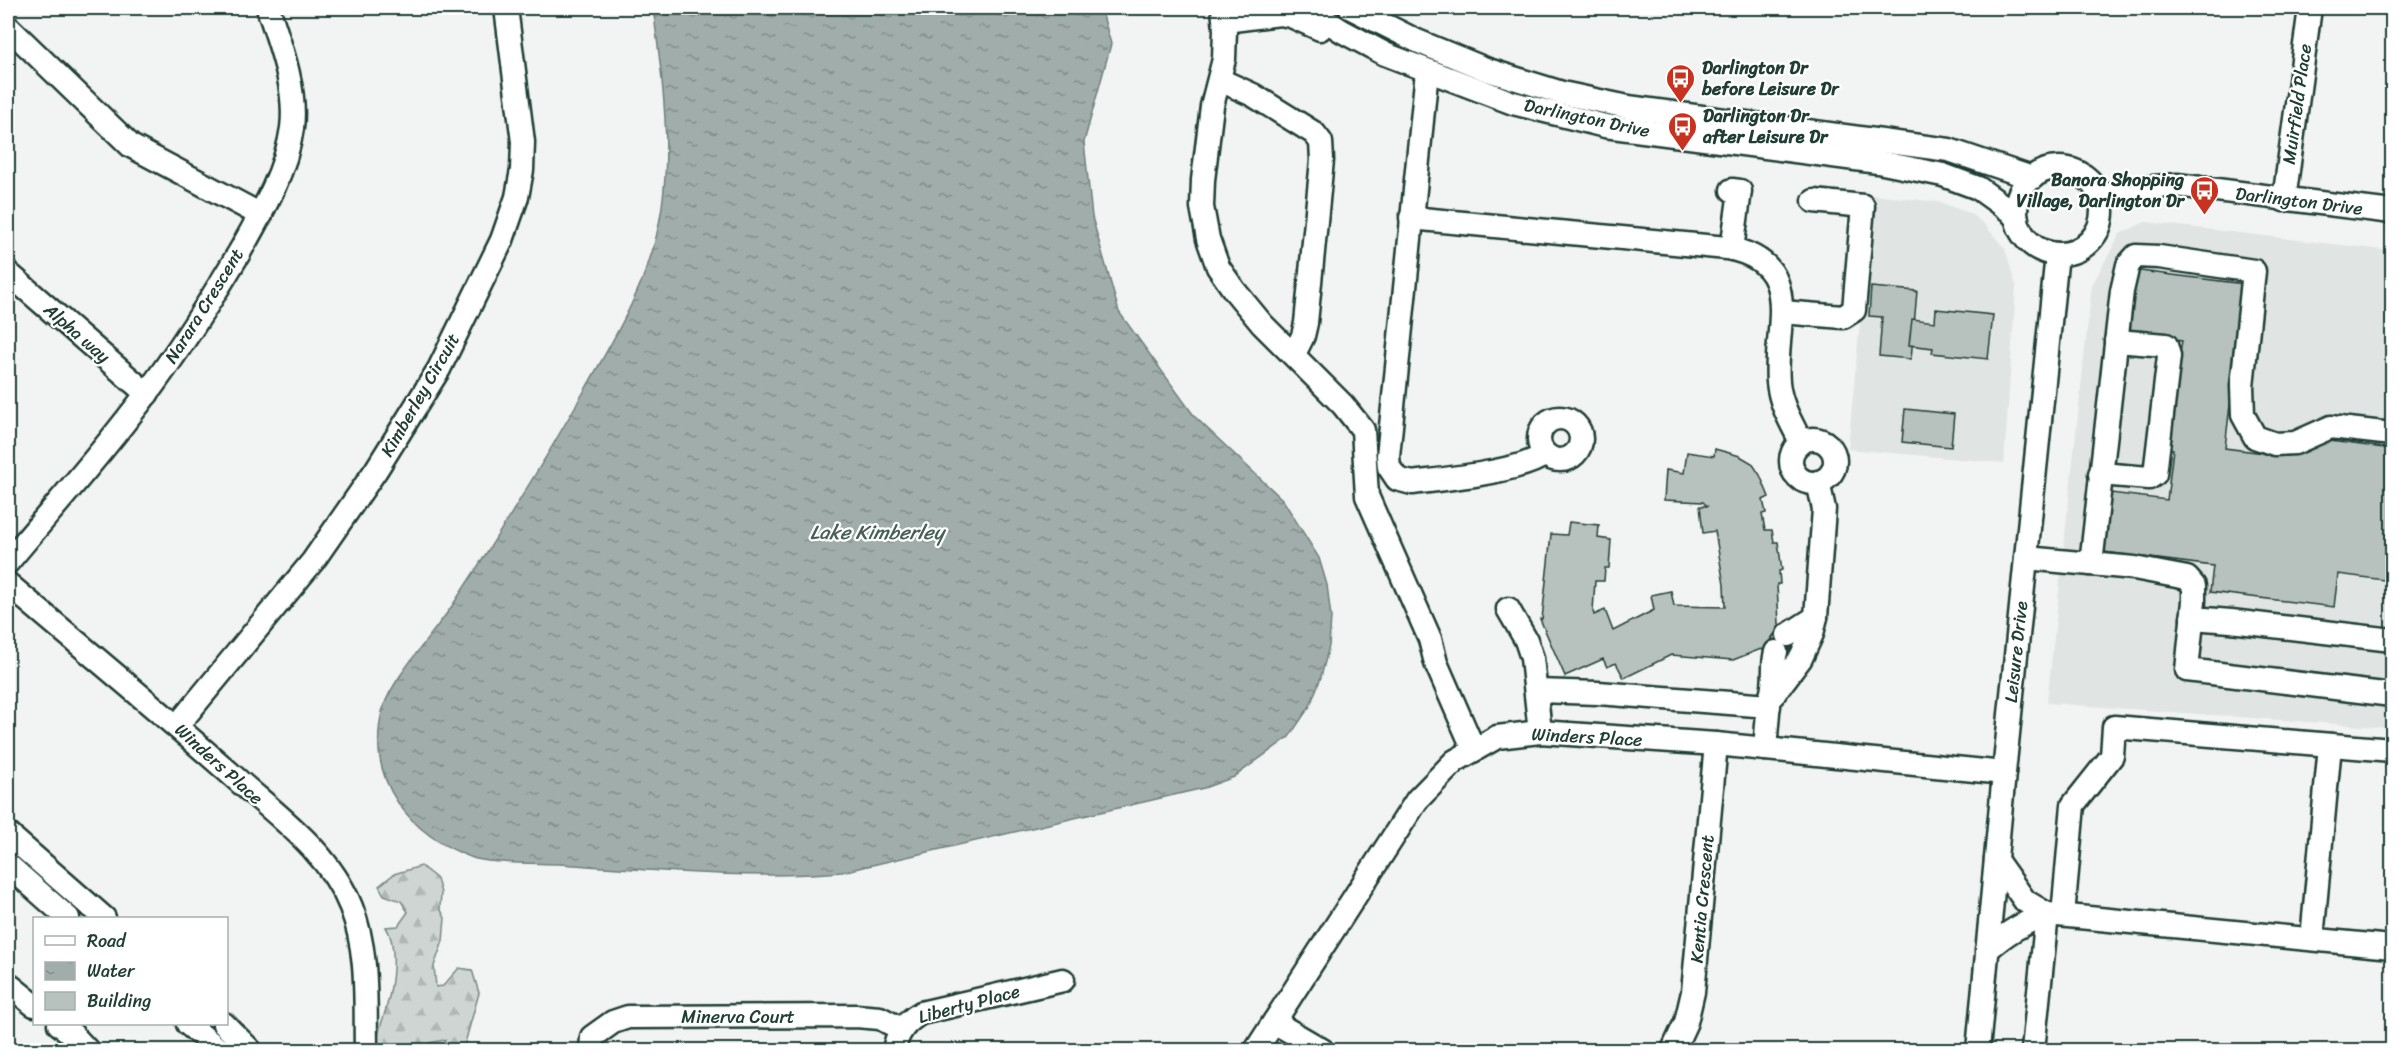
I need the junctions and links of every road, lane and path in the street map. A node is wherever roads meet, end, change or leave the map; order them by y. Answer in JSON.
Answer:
{"nodes":[{"id":1,"x":268,"y":8,"type":"edge"},
{"id":2,"x":506,"y":8,"type":"edge"},
{"id":3,"x":1306,"y":8,"type":"edge"},
{"id":4,"x":1351,"y":8,"type":"edge"},
{"id":5,"x":2310,"y":8,"type":"edge"},
{"id":6,"x":1224,"y":14,"type":"edge"},
{"id":7,"x":8,"y":27,"type":"edge"},
{"id":8,"x":1342,"y":31,"type":"junction"},
{"id":9,"x":1427,"y":71,"type":"junction"},
{"id":10,"x":1220,"y":80,"type":"junction"},
{"id":11,"x":2032,"y":178,"type":"junction"},
{"id":12,"x":1732,"y":190,"type":"dead end"},
{"id":13,"x":2099,"y":196,"type":"junction"},
{"id":14,"x":2284,"y":200,"type":"junction"},
{"id":15,"x":1814,"y":201,"type":"dead end"},
{"id":16,"x":2392,"y":212,"type":"edge"},
{"id":17,"x":261,"y":214,"type":"junction"},
{"id":18,"x":1411,"y":218,"type":"junction"},
{"id":19,"x":2017,"y":219,"type":"junction"},
{"id":20,"x":1732,"y":249,"type":"junction"},
{"id":21,"x":2058,"y":254,"type":"junction"},
{"id":22,"x":8,"y":273,"type":"edge"},
{"id":23,"x":1782,"y":312,"type":"junction"},
{"id":24,"x":2116,"y":341,"type":"junction"},
{"id":25,"x":1294,"y":354,"type":"junction"},
{"id":26,"x":147,"y":394,"type":"junction"},
{"id":27,"x":2392,"y":434,"type":"edge"},
{"id":28,"x":1801,"y":442,"type":"junction"},
{"id":29,"x":1545,"y":454,"type":"dead end"},
{"id":30,"x":2100,"y":474,"type":"junction"},
{"id":31,"x":1818,"y":482,"type":"junction"},
{"id":32,"x":2026,"y":558,"type":"junction"},
{"id":33,"x":8,"y":562,"type":"edge"},
{"id":34,"x":2091,"y":564,"type":"junction"},
{"id":35,"x":8,"y":584,"type":"edge"},
{"id":36,"x":1508,"y":609,"type":"dead end"},
{"id":37,"x":1816,"y":617,"type":"junction"},
{"id":38,"x":2192,"y":618,"type":"junction"},
{"id":39,"x":2392,"y":640,"type":"edge"},
{"id":40,"x":1537,"y":691,"type":"junction"},
{"id":41,"x":2392,"y":695,"type":"edge"},
{"id":42,"x":1769,"y":703,"type":"junction"},
{"id":43,"x":177,"y":726,"type":"junction"},
{"id":44,"x":1540,"y":732,"type":"junction"},
{"id":45,"x":1716,"y":744,"type":"junction"},
{"id":46,"x":2330,"y":745,"type":"junction"},
{"id":47,"x":1766,"y":749,"type":"junction"},
{"id":48,"x":1474,"y":750,"type":"junction"},
{"id":49,"x":2392,"y":750,"type":"edge"},
{"id":50,"x":2004,"y":773,"type":"junction"},
{"id":51,"x":8,"y":834,"type":"edge"},
{"id":52,"x":1996,"y":860,"type":"junction"},
{"id":53,"x":8,"y":865,"type":"edge"},
{"id":54,"x":2055,"y":915,"type":"junction"},
{"id":55,"x":67,"y":917,"type":"edge"},
{"id":56,"x":104,"y":917,"type":"edge"},
{"id":57,"x":2312,"y":939,"type":"junction"},
{"id":58,"x":2392,"y":947,"type":"edge"},
{"id":59,"x":1987,"y":950,"type":"junction"},
{"id":60,"x":1063,"y":980,"type":"dead end"},
{"id":61,"x":8,"y":984,"type":"edge"},
{"id":62,"x":364,"y":986,"type":"junction"},
{"id":63,"x":33,"y":1004,"type":"edge"},
{"id":64,"x":1274,"y":1022,"type":"junction"},
{"id":65,"x":61,"y":1025,"type":"edge"},
{"id":66,"x":190,"y":1025,"type":"edge"},
{"id":67,"x":226,"y":1025,"type":"edge"},
{"id":68,"x":901,"y":1029,"type":"junction"},
{"id":69,"x":591,"y":1044,"type":"edge"},
{"id":70,"x":213,"y":1049,"type":"edge"},
{"id":71,"x":87,"y":1050,"type":"edge"},
{"id":72,"x":250,"y":1050,"type":"edge"},
{"id":73,"x":351,"y":1050,"type":"edge"},
{"id":74,"x":366,"y":1050,"type":"edge"},
{"id":75,"x":894,"y":1050,"type":"edge"},
{"id":76,"x":1256,"y":1050,"type":"edge"},
{"id":77,"x":1322,"y":1050,"type":"edge"},
{"id":78,"x":1673,"y":1050,"type":"edge"},
{"id":79,"x":1978,"y":1050,"type":"edge"},
{"id":80,"x":2033,"y":1050,"type":"edge"}],
"edges":[{"from":1,"to":17,"type":"street","name":"Narara Crescent"},
{"from":2,"to":43,"type":"street","name":"Kimberley Circuit"},
{"from":3,"to":8,"type":"street","name":"Darlington Drive"},
{"from":4,"to":11,"type":"street","name":"Darlington Drive"},
{"from":5,"to":14,"type":"street","name":"Muirfield Place"},
{"from":6,"to":8,"type":"street"},
{"from":6,"to":10,"type":"street"},
{"from":7,"to":17,"type":"street"},
{"from":8,"to":9,"type":"street","name":"Darlington Drive"},
{"from":9,"to":18,"type":"street"},
{"from":9,"to":19,"type":"street","name":"Darlington Drive"},
{"from":10,"to":25,"type":"street"},
{"from":10,"to":25,"type":"street"},
{"from":11,"to":13,"type":"street"},
{"from":11,"to":19,"type":"street"},
{"from":12,"to":20,"type":"street"},
{"from":13,"to":14,"type":"street","name":"Darlington Drive"},
{"from":13,"to":21,"type":"street"},
{"from":14,"to":16,"type":"street","name":"Darlington Drive"},
{"from":15,"to":23,"type":"street"},
{"from":17,"to":26,"type":"street","name":"Narara Crescent"},
{"from":18,"to":20,"type":"street"},
{"from":18,"to":29,"type":"street"},
{"from":19,"to":21,"type":"street"},
{"from":20,"to":23,"type":"street"},
{"from":21,"to":32,"type":"street","name":"Leisure Drive"},
{"from":22,"to":26,"type":"street","name":"Alpha way"},
{"from":23,"to":28,"type":"street"},
{"from":24,"to":27,"type":"street"},
{"from":24,"to":30,"type":"street"},
{"from":24,"to":30,"type":"street"},
{"from":25,"to":48,"type":"street"},
{"from":26,"to":33,"type":"street","name":"Narara Crescent"},
{"from":28,"to":31,"type":"street"},
{"from":28,"to":31,"type":"street"},
{"from":30,"to":34,"type":"street"},
{"from":31,"to":37,"type":"street"},
{"from":32,"to":34,"type":"street"},
{"from":32,"to":50,"type":"street","name":"Leisure Drive"},
{"from":34,"to":38,"type":"street"},
{"from":35,"to":43,"type":"street","name":"Winders Place"},
{"from":36,"to":40,"type":"street"},
{"from":37,"to":42,"type":"street"},
{"from":37,"to":42,"type":"street"},
{"from":38,"to":39,"type":"street"},
{"from":38,"to":41,"type":"street"},
{"from":40,"to":42,"type":"street"},
{"from":40,"to":44,"type":"street"},
{"from":42,"to":47,"type":"street"},
{"from":43,"to":62,"type":"street","name":"Winders Place"},
{"from":44,"to":45,"type":"street","name":"Winders Place"},
{"from":44,"to":48,"type":"street","name":"Winders Place"},
{"from":45,"to":47,"type":"street","name":"Winders Place"},
{"from":45,"to":78,"type":"street","name":"Kentia Crescent"},
{"from":46,"to":49,"type":"street"},
{"from":46,"to":54,"type":"street"},
{"from":46,"to":57,"type":"street"},
{"from":47,"to":50,"type":"street","name":"Winders Place"},
{"from":48,"to":64,"type":"street","name":"Winders Place"},
{"from":50,"to":52,"type":"street","name":"Leisure Drive"},
{"from":51,"to":56,"type":"street"},
{"from":52,"to":54,"type":"street"},
{"from":52,"to":59,"type":"street","name":"Leisure Drive"},
{"from":53,"to":55,"type":"street"},
{"from":54,"to":57,"type":"street"},
{"from":54,"to":59,"type":"street"},
{"from":54,"to":80,"type":"street"},
{"from":57,"to":58,"type":"street"},
{"from":59,"to":79,"type":"street","name":"Leisure Drive"},
{"from":60,"to":68,"type":"street","name":"Liberty Place"},
{"from":61,"to":63,"type":"street"},
{"from":62,"to":73,"type":"street","name":"Winders Place"},
{"from":62,"to":74,"type":"street","name":"Winders Place"},
{"from":64,"to":76,"type":"street","name":"Winders Place"},
{"from":64,"to":77,"type":"street"},
{"from":65,"to":71,"type":"street"},
{"from":66,"to":70,"type":"street"},
{"from":67,"to":70,"type":"street"},
{"from":67,"to":72,"type":"street"},
{"from":68,"to":69,"type":"street","name":"Minerva Court"},
{"from":68,"to":75,"type":"street","name":"Liberty Place"}]}
